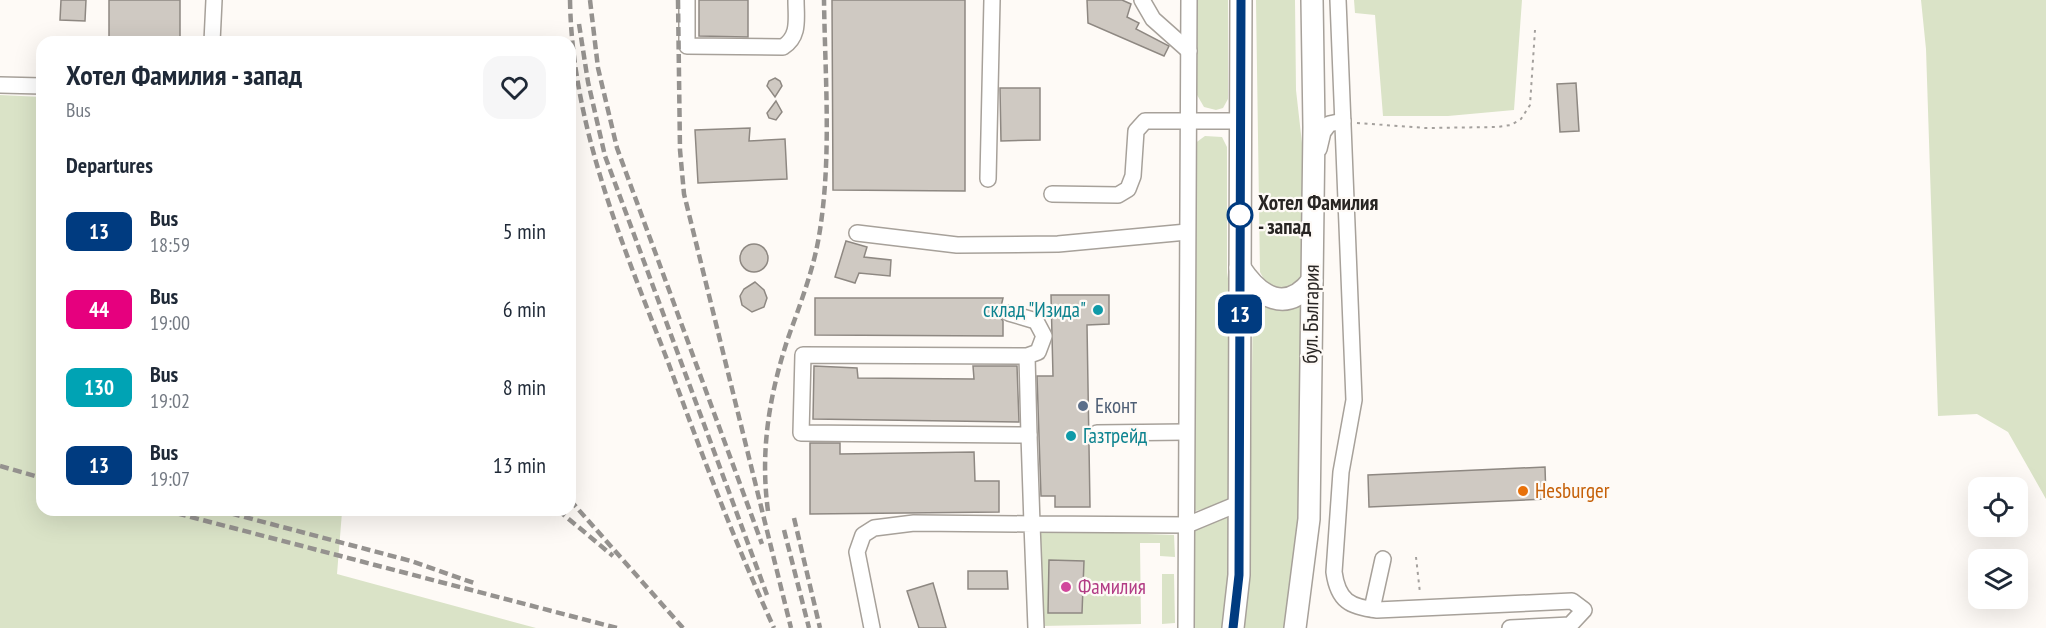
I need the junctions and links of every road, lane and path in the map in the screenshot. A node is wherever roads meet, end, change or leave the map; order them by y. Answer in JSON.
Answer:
{"nodes":[{"id":1,"x":214,"y":0,"type":"edge"},
{"id":2,"x":687,"y":0,"type":"edge"},
{"id":3,"x":796,"y":0,"type":"edge"},
{"id":4,"x":992,"y":0,"type":"edge"},
{"id":5,"x":1142,"y":0,"type":"edge"},
{"id":6,"x":1189,"y":0,"type":"edge"},
{"id":7,"x":1241,"y":0,"type":"edge"},
{"id":8,"x":1312,"y":0,"type":"edge"},
{"id":9,"x":1338,"y":0,"type":"edge"},
{"id":10,"x":1535,"y":30,"type":"dead end"},
{"id":11,"x":212,"y":36,"type":"edge"},
{"id":12,"x":1189,"y":51,"type":"junction"},
{"id":13,"x":0,"y":85,"type":"edge"},
{"id":14,"x":36,"y":86,"type":"edge"},
{"id":15,"x":1241,"y":120,"type":"junction"},
{"id":16,"x":1187,"y":121,"type":"junction"},
{"id":17,"x":1343,"y":121,"type":"junction"},
{"id":18,"x":1314,"y":169,"type":"junction"},
{"id":19,"x":988,"y":178,"type":"dead end"},
{"id":20,"x":1052,"y":194,"type":"dead end"},
{"id":21,"x":1187,"y":232,"type":"junction"},
{"id":22,"x":857,"y":233,"type":"dead end"},
{"id":23,"x":1240,"y":268,"type":"junction"},
{"id":24,"x":1312,"y":281,"type":"junction"},
{"id":25,"x":1009,"y":313,"type":"dead end"},
{"id":26,"x":1027,"y":356,"type":"junction"},
{"id":27,"x":1186,"y":432,"type":"junction"},
{"id":28,"x":1097,"y":433,"type":"dead end"},
{"id":29,"x":1029,"y":435,"type":"junction"},
{"id":30,"x":1240,"y":503,"type":"junction"},
{"id":31,"x":1032,"y":524,"type":"junction"},
{"id":32,"x":1187,"y":525,"type":"junction"},
{"id":33,"x":1416,"y":557,"type":"dead end"},
{"id":34,"x":1383,"y":559,"type":"dead end"},
{"id":35,"x":1421,"y":608,"type":"junction"},
{"id":36,"x":1372,"y":609,"type":"junction"},
{"id":37,"x":872,"y":628,"type":"edge"},
{"id":38,"x":1036,"y":628,"type":"edge"},
{"id":39,"x":1183,"y":628,"type":"edge"},
{"id":40,"x":1233,"y":628,"type":"edge"},
{"id":41,"x":1295,"y":628,"type":"edge"},
{"id":42,"x":1510,"y":628,"type":"edge"}],
"edges":[{"from":1,"to":11,"type":"street"},
{"from":2,"to":3,"type":"street"},
{"from":4,"to":19,"type":"street"},
{"from":5,"to":12,"type":"street"},
{"from":6,"to":12,"type":"street"},
{"from":7,"to":15,"type":"highway"},
{"from":8,"to":18,"type":"highway","name":"бул. България"},
{"from":9,"to":17,"type":"street"},
{"from":10,"to":17,"type":"path"},
{"from":12,"to":16,"type":"street"},
{"from":13,"to":14,"type":"street"},
{"from":15,"to":16,"type":"street"},
{"from":15,"to":23,"type":"highway"},
{"from":16,"to":20,"type":"street"},
{"from":16,"to":21,"type":"street"},
{"from":17,"to":18,"type":"street"},
{"from":17,"to":36,"type":"street"},
{"from":18,"to":24,"type":"highway","name":"бул. България"},
{"from":21,"to":22,"type":"street"},
{"from":21,"to":27,"type":"street"},
{"from":23,"to":24,"type":"highway"},
{"from":23,"to":30,"type":"highway"},
{"from":24,"to":41,"type":"highway","name":"бул. България"},
{"from":25,"to":26,"type":"street"},
{"from":26,"to":29,"type":"street"},
{"from":26,"to":29,"type":"street"},
{"from":27,"to":28,"type":"street"},
{"from":27,"to":32,"type":"street"},
{"from":29,"to":31,"type":"street"},
{"from":30,"to":32,"type":"street"},
{"from":30,"to":40,"type":"highway"},
{"from":31,"to":32,"type":"street"},
{"from":31,"to":37,"type":"street"},
{"from":31,"to":38,"type":"street"},
{"from":32,"to":39,"type":"street"},
{"from":33,"to":35,"type":"path"},
{"from":34,"to":36,"type":"street"},
{"from":35,"to":36,"type":"street"},
{"from":35,"to":42,"type":"street"}]}
